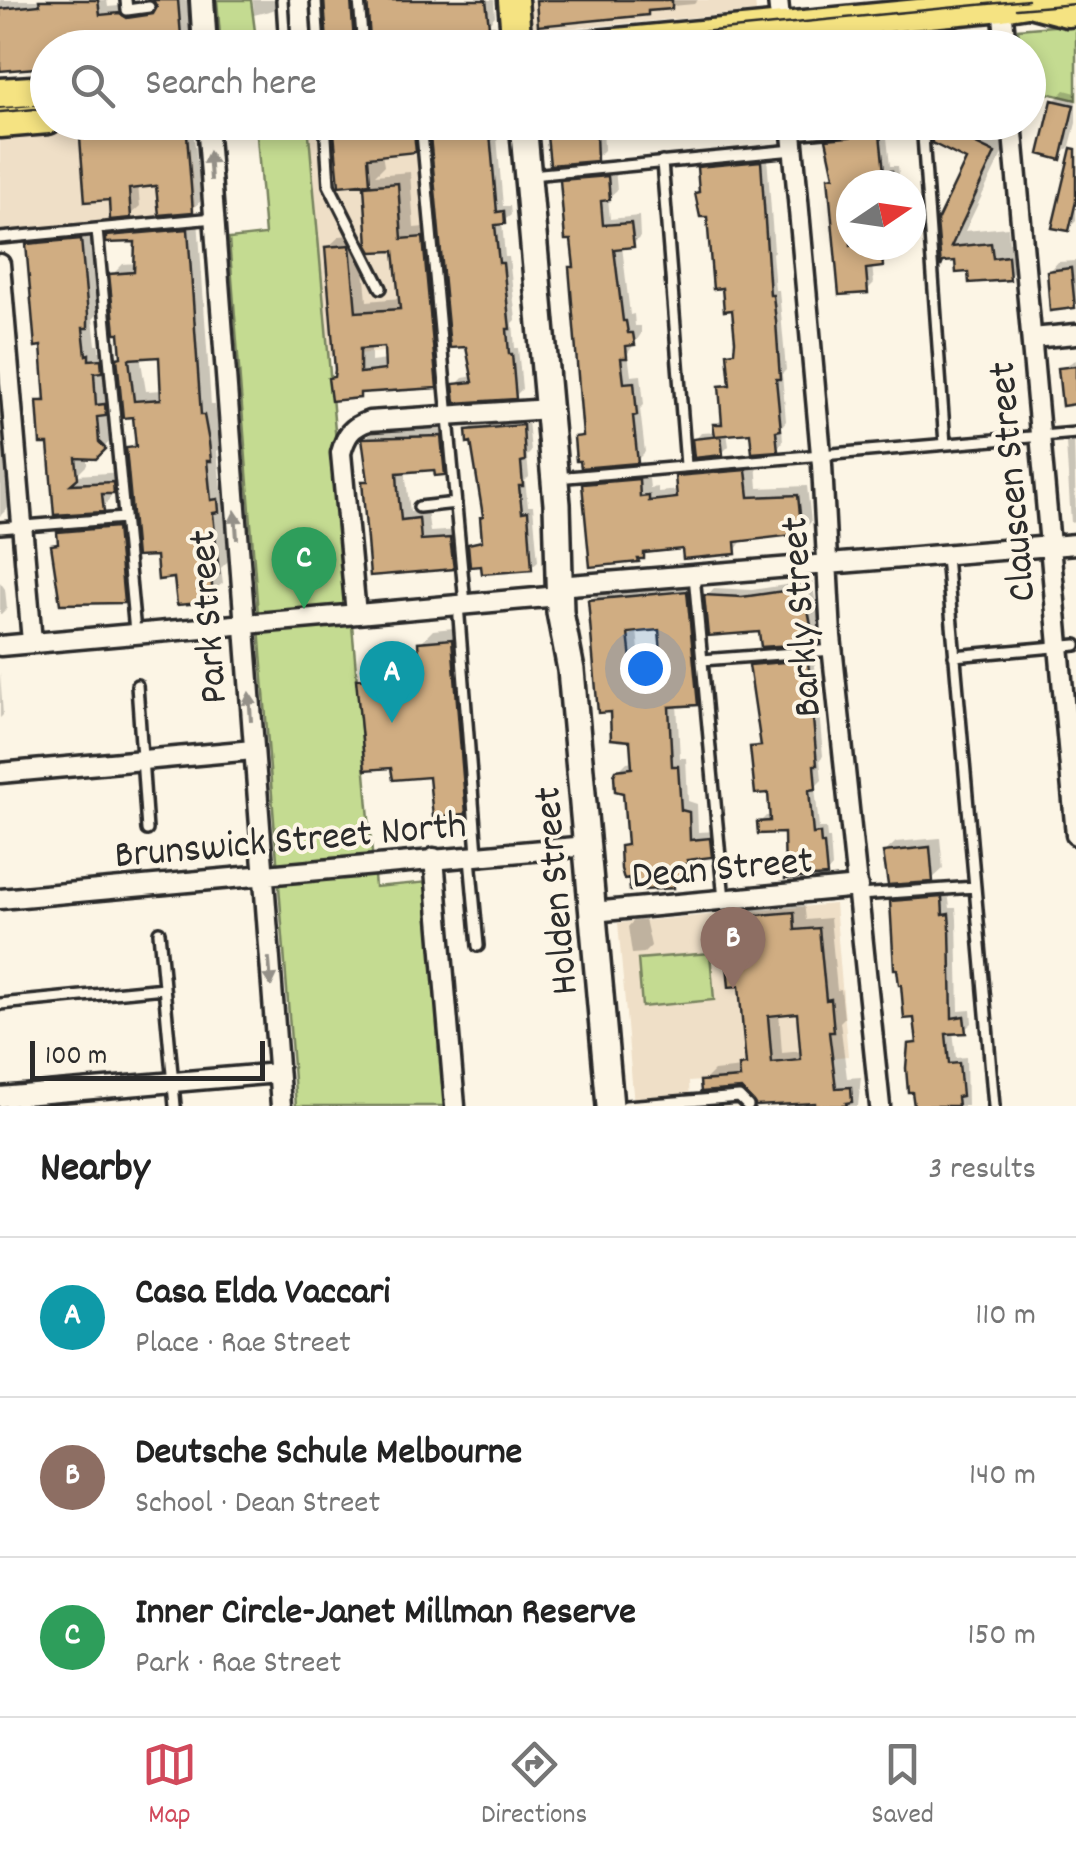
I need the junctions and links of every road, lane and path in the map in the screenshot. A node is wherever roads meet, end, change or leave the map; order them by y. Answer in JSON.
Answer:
{"nodes":[{"id":1,"x":126,"y":0,"type":"edge"},
{"id":2,"x":202,"y":0,"type":"edge"},
{"id":3,"x":282,"y":0,"type":"edge"},
{"id":4,"x":316,"y":0,"type":"edge"},
{"id":5,"x":359,"y":0,"type":"edge"},
{"id":6,"x":513,"y":0,"type":"edge"},
{"id":7,"x":1036,"y":2,"type":"edge"},
{"id":8,"x":1002,"y":6,"type":"junction"},
{"id":9,"x":148,"y":7,"type":"dead end"},
{"id":10,"x":1076,"y":11,"type":"edge"},
{"id":11,"x":780,"y":25,"type":"edge"},
{"id":12,"x":204,"y":30,"type":"edge"},
{"id":13,"x":284,"y":30,"type":"edge"},
{"id":14,"x":318,"y":30,"type":"edge"},
{"id":15,"x":362,"y":30,"type":"edge"},
{"id":16,"x":516,"y":30,"type":"edge"},
{"id":17,"x":733,"y":30,"type":"edge"},
{"id":18,"x":1004,"y":30,"type":"edge"},
{"id":19,"x":30,"y":91,"type":"edge"},
{"id":20,"x":0,"y":93,"type":"edge"},
{"id":21,"x":30,"y":121,"type":"edge"},
{"id":22,"x":0,"y":124,"type":"edge"},
{"id":23,"x":208,"y":140,"type":"edge"},
{"id":24,"x":326,"y":140,"type":"edge"},
{"id":25,"x":423,"y":140,"type":"edge"},
{"id":26,"x":525,"y":140,"type":"edge"},
{"id":27,"x":768,"y":140,"type":"edge"},
{"id":28,"x":792,"y":140,"type":"edge"},
{"id":29,"x":921,"y":140,"type":"edge"},
{"id":30,"x":1014,"y":140,"type":"edge"},
{"id":31,"x":662,"y":162,"type":"junction"},
{"id":32,"x":528,"y":176,"type":"junction"},
{"id":33,"x":214,"y":218,"type":"junction"},
{"id":34,"x":97,"y":230,"type":"junction"},
{"id":35,"x":0,"y":238,"type":"edge"},
{"id":36,"x":0,"y":264,"type":"edge"},
{"id":37,"x":381,"y":288,"type":"dead end"},
{"id":38,"x":1076,"y":334,"type":"edge"},
{"id":39,"x":1032,"y":338,"type":"junction"},
{"id":40,"x":548,"y":410,"type":"junction"},
{"id":41,"x":449,"y":416,"type":"junction"},
{"id":42,"x":1076,"y":433,"type":"edge"},
{"id":43,"x":1040,"y":436,"type":"junction"},
{"id":44,"x":945,"y":444,"type":"junction"},
{"id":45,"x":821,"y":456,"type":"junction"},
{"id":46,"x":686,"y":466,"type":"junction"},
{"id":47,"x":556,"y":491,"type":"junction"},
{"id":48,"x":456,"y":504,"type":"junction"},
{"id":49,"x":419,"y":507,"type":"dead end"},
{"id":50,"x":124,"y":518,"type":"junction"},
{"id":51,"x":22,"y":527,"type":"junction"},
{"id":52,"x":0,"y":528,"type":"edge"},
{"id":53,"x":1076,"y":544,"type":"edge"},
{"id":54,"x":1049,"y":546,"type":"junction"},
{"id":55,"x":946,"y":556,"type":"junction"},
{"id":56,"x":828,"y":565,"type":"junction"},
{"id":57,"x":694,"y":575,"type":"junction"},
{"id":58,"x":564,"y":590,"type":"junction"},
{"id":59,"x":462,"y":604,"type":"junction"},
{"id":60,"x":356,"y":614,"type":"junction"},
{"id":61,"x":244,"y":623,"type":"junction"},
{"id":62,"x":135,"y":632,"type":"junction"},
{"id":63,"x":32,"y":642,"type":"junction"},
{"id":64,"x":0,"y":646,"type":"edge"},
{"id":65,"x":1067,"y":646,"type":"edge"},
{"id":66,"x":832,"y":650,"type":"junction"},
{"id":67,"x":954,"y":656,"type":"junction"},
{"id":68,"x":702,"y":660,"type":"junction"},
{"id":69,"x":136,"y":685,"type":"dead end"},
{"id":70,"x":253,"y":750,"type":"junction"},
{"id":71,"x":142,"y":760,"type":"junction"},
{"id":72,"x":0,"y":773,"type":"edge"},
{"id":73,"x":147,"y":830,"type":"dead end"},
{"id":74,"x":1076,"y":835,"type":"edge"},
{"id":75,"x":587,"y":846,"type":"junction"},
{"id":76,"x":473,"y":855,"type":"junction"},
{"id":77,"x":434,"y":858,"type":"junction"},
{"id":78,"x":262,"y":874,"type":"junction"},
{"id":79,"x":975,"y":888,"type":"junction"},
{"id":80,"x":859,"y":891,"type":"junction"},
{"id":81,"x":0,"y":899,"type":"edge"},
{"id":82,"x":724,"y":900,"type":"junction"},
{"id":83,"x":593,"y":912,"type":"junction"},
{"id":84,"x":158,"y":932,"type":"dead end"},
{"id":85,"x":478,"y":946,"type":"dead end"},
{"id":86,"x":164,"y":988,"type":"junction"},
{"id":87,"x":0,"y":1004,"type":"edge"},
{"id":88,"x":278,"y":1073,"type":"junction"},
{"id":89,"x":173,"y":1083,"type":"junction"},
{"id":90,"x":0,"y":1098,"type":"edge"},
{"id":91,"x":175,"y":1106,"type":"edge"},
{"id":92,"x":281,"y":1106,"type":"edge"},
{"id":93,"x":455,"y":1106,"type":"edge"},
{"id":94,"x":610,"y":1106,"type":"edge"},
{"id":95,"x":626,"y":1106,"type":"edge"},
{"id":96,"x":748,"y":1106,"type":"edge"},
{"id":97,"x":880,"y":1106,"type":"edge"},
{"id":98,"x":994,"y":1106,"type":"edge"}],
"edges":[{"from":1,"to":9,"type":"lane"},
{"from":2,"to":12,"type":"street"},
{"from":3,"to":13,"type":"lane"},
{"from":4,"to":14,"type":"lane"},
{"from":5,"to":15,"type":"lane"},
{"from":6,"to":16,"type":"main road"},
{"from":7,"to":8,"type":"main road"},
{"from":7,"to":10,"type":"main road"},
{"from":8,"to":11,"type":"main road"},
{"from":8,"to":18,"type":"street"},
{"from":11,"to":17,"type":"main road"},
{"from":19,"to":20,"type":"main road"},
{"from":21,"to":22,"type":"main road"},
{"from":33,"to":23,"type":"street","name":"Park Street","one_way":true},
{"from":24,"to":37,"type":"lane"},
{"from":25,"to":41,"type":"lane"},
{"from":26,"to":32,"type":"main road","name":"Holden Street"},
{"from":27,"to":31,"type":"lane"},
{"from":28,"to":45,"type":"street","name":"Barkly Street"},
{"from":29,"to":44,"type":"lane"},
{"from":30,"to":39,"type":"street","name":"Clauscen Street"},
{"from":31,"to":32,"type":"lane"},
{"from":31,"to":46,"type":"lane"},
{"from":32,"to":40,"type":"main road","name":"Holden Street"},
{"from":33,"to":34,"type":"lane"},
{"from":61,"to":33,"type":"street","name":"Park Street","one_way":true},
{"from":34,"to":35,"type":"lane"},
{"from":34,"to":50,"type":"lane"},
{"from":36,"to":51,"type":"street"},
{"from":38,"to":39,"type":"street"},
{"from":39,"to":43,"type":"street","name":"Clauscen Street"},
{"from":40,"to":41,"type":"street"},
{"from":40,"to":47,"type":"main road","name":"Holden Street"},
{"from":41,"to":48,"type":"lane"},
{"from":41,"to":60,"type":"street"},
{"from":42,"to":43,"type":"lane"},
{"from":43,"to":44,"type":"lane"},
{"from":43,"to":54,"type":"street","name":"Clauscen Street"},
{"from":44,"to":45,"type":"lane"},
{"from":45,"to":46,"type":"lane"},
{"from":45,"to":56,"type":"street","name":"Barkly Street"},
{"from":46,"to":47,"type":"lane"},
{"from":47,"to":58,"type":"main road","name":"Holden Street"},
{"from":48,"to":49,"type":"lane"},
{"from":48,"to":59,"type":"lane"},
{"from":50,"to":51,"type":"lane"},
{"from":50,"to":62,"type":"lane"},
{"from":51,"to":52,"type":"lane"},
{"from":51,"to":63,"type":"street"},
{"from":53,"to":54,"type":"street"},
{"from":54,"to":55,"type":"street"},
{"from":54,"to":65,"type":"street","name":"Clauscen Street"},
{"from":55,"to":56,"type":"street"},
{"from":55,"to":67,"type":"lane"},
{"from":56,"to":57,"type":"street"},
{"from":56,"to":66,"type":"street","name":"Barkly Street"},
{"from":57,"to":58,"type":"street"},
{"from":57,"to":68,"type":"lane"},
{"from":58,"to":59,"type":"street"},
{"from":58,"to":75,"type":"main road","name":"Holden Street"},
{"from":59,"to":60,"type":"street"},
{"from":59,"to":76,"type":"lane"},
{"from":60,"to":61,"type":"street"},
{"from":61,"to":62,"type":"street"},
{"from":70,"to":61,"type":"street","name":"Park Street","one_way":true},
{"from":62,"to":63,"type":"street"},
{"from":63,"to":64,"type":"street"},
{"from":65,"to":67,"type":"lane"},
{"from":65,"to":74,"type":"street","name":"Clauscen Street"},
{"from":66,"to":68,"type":"lane"},
{"from":66,"to":80,"type":"street","name":"Barkly Street"},
{"from":67,"to":79,"type":"lane"},
{"from":68,"to":82,"type":"lane"},
{"from":69,"to":71,"type":"lane"},
{"from":70,"to":71,"type":"street"},
{"from":70,"to":78,"type":"street","name":"Park Street"},
{"from":71,"to":72,"type":"street"},
{"from":71,"to":73,"type":"lane"},
{"from":75,"to":76,"type":"street","name":"Brunswick Street North"},
{"from":75,"to":83,"type":"main road","name":"Holden Street"},
{"from":76,"to":77,"type":"street","name":"Brunswick Street North"},
{"from":76,"to":85,"type":"lane"},
{"from":77,"to":78,"type":"street","name":"Brunswick Street North"},
{"from":77,"to":93,"type":"street"},
{"from":78,"to":81,"type":"street","name":"Brunswick Street North"},
{"from":78,"to":88,"type":"street","name":"Park Street","one_way":true},
{"from":79,"to":80,"type":"lane"},
{"from":79,"to":98,"type":"lane"},
{"from":80,"to":82,"type":"street","name":"Dean Street"},
{"from":80,"to":97,"type":"street","name":"Barkly Street"},
{"from":82,"to":83,"type":"street","name":"Dean Street"},
{"from":83,"to":94,"type":"main road","name":"Holden Street"},
{"from":84,"to":86,"type":"lane"},
{"from":86,"to":87,"type":"lane"},
{"from":86,"to":89,"type":"lane"},
{"from":88,"to":89,"type":"street"},
{"from":88,"to":92,"type":"street","name":"Park Street"},
{"from":89,"to":90,"type":"street"},
{"from":89,"to":91,"type":"lane"},
{"from":95,"to":96,"type":"lane"}]}
